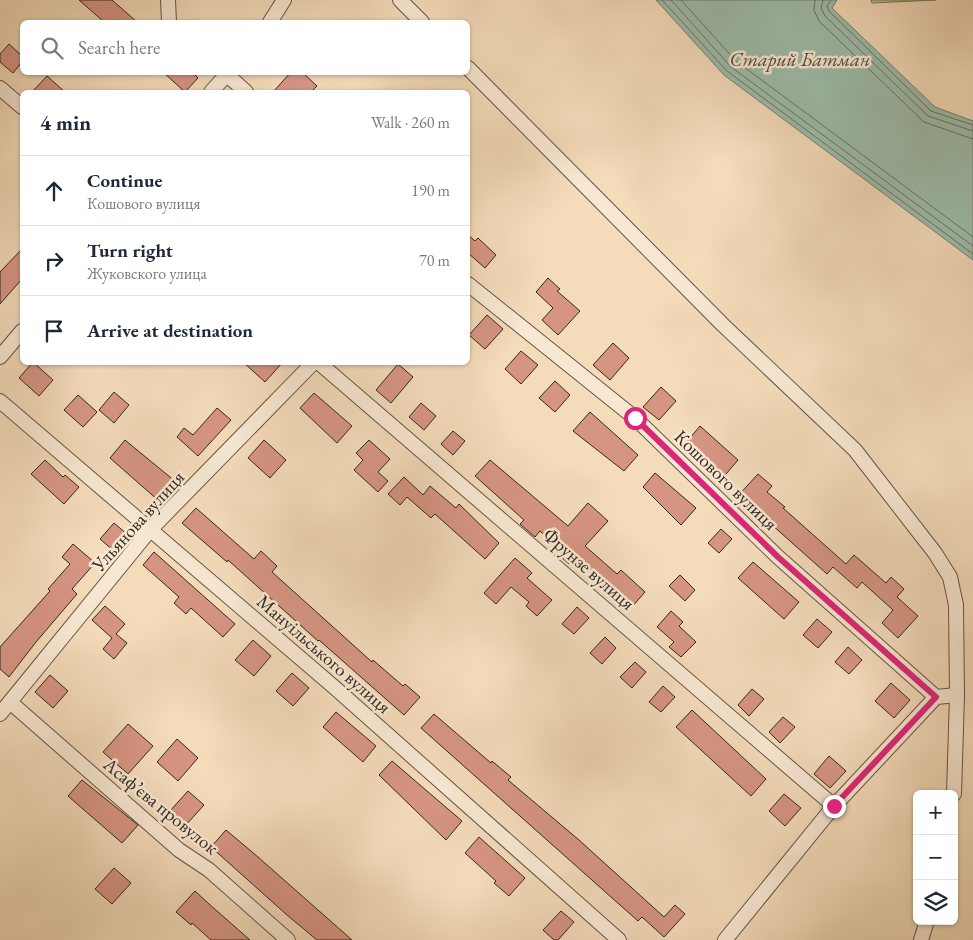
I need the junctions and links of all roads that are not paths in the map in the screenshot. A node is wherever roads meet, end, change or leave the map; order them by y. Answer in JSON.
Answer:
{"nodes":[{"id":1,"x":168,"y":0,"type":"edge"},
{"id":2,"x":284,"y":0,"type":"edge"},
{"id":3,"x":400,"y":0,"type":"edge"},
{"id":4,"x":169,"y":20,"type":"edge"},
{"id":5,"x":271,"y":20,"type":"edge"},
{"id":6,"x":420,"y":20,"type":"edge"},
{"id":7,"x":470,"y":70,"type":"edge"},
{"id":8,"x":224,"y":75,"type":"edge"},
{"id":9,"x":228,"y":75,"type":"edge"},
{"id":10,"x":0,"y":88,"type":"edge"},
{"id":11,"x":213,"y":90,"type":"edge"},
{"id":12,"x":244,"y":90,"type":"edge"},
{"id":13,"x":20,"y":105,"type":"edge"},
{"id":14,"x":470,"y":286,"type":"edge"},
{"id":15,"x":20,"y":333,"type":"edge"},
{"id":16,"x":0,"y":357,"type":"edge"},
{"id":17,"x":311,"y":365,"type":"edge"},
{"id":18,"x":322,"y":365,"type":"edge"},
{"id":19,"x":0,"y":401,"type":"edge"},
{"id":20,"x":150,"y":530,"type":"junction"},
{"id":21,"x":957,"y":695,"type":"junction"},
{"id":22,"x":936,"y":697,"type":"junction"},
{"id":23,"x":10,"y":702,"type":"junction"},
{"id":24,"x":0,"y":714,"type":"edge"},
{"id":25,"x":954,"y":790,"type":"edge"},
{"id":26,"x":834,"y":806,"type":"junction"},
{"id":27,"x":927,"y":925,"type":"edge"},
{"id":28,"x":288,"y":940,"type":"edge"},
{"id":29,"x":620,"y":940,"type":"edge"},
{"id":30,"x":725,"y":940,"type":"edge"},
{"id":31,"x":921,"y":940,"type":"edge"}],
"edges":[{"from":1,"to":4,"type":"street"},
{"from":2,"to":5,"type":"street"},
{"from":3,"to":6,"type":"street"},
{"from":7,"to":21,"type":"street"},
{"from":8,"to":11,"type":"street"},
{"from":9,"to":12,"type":"street"},
{"from":10,"to":13,"type":"street"},
{"from":14,"to":22,"type":"street","name":"Кошового вулиця"},
{"from":15,"to":16,"type":"street"},
{"from":17,"to":20,"type":"street","name":"Ульянова вулиця"},
{"from":18,"to":26,"type":"street","name":"Фрунзе вулиця"},
{"from":19,"to":20,"type":"street","name":"Мануільського вулиця"},
{"from":20,"to":23,"type":"street","name":"Ульянова вулиця"},
{"from":20,"to":29,"type":"street","name":"Мануільського вулиця"},
{"from":21,"to":22,"type":"street"},
{"from":21,"to":25,"type":"street"},
{"from":22,"to":26,"type":"street"},
{"from":23,"to":24,"type":"street","name":"Ульянова вулиця"},
{"from":23,"to":28,"type":"street","name":"Асаф’єва провулок"},
{"from":26,"to":30,"type":"street"},
{"from":27,"to":31,"type":"street"}]}
